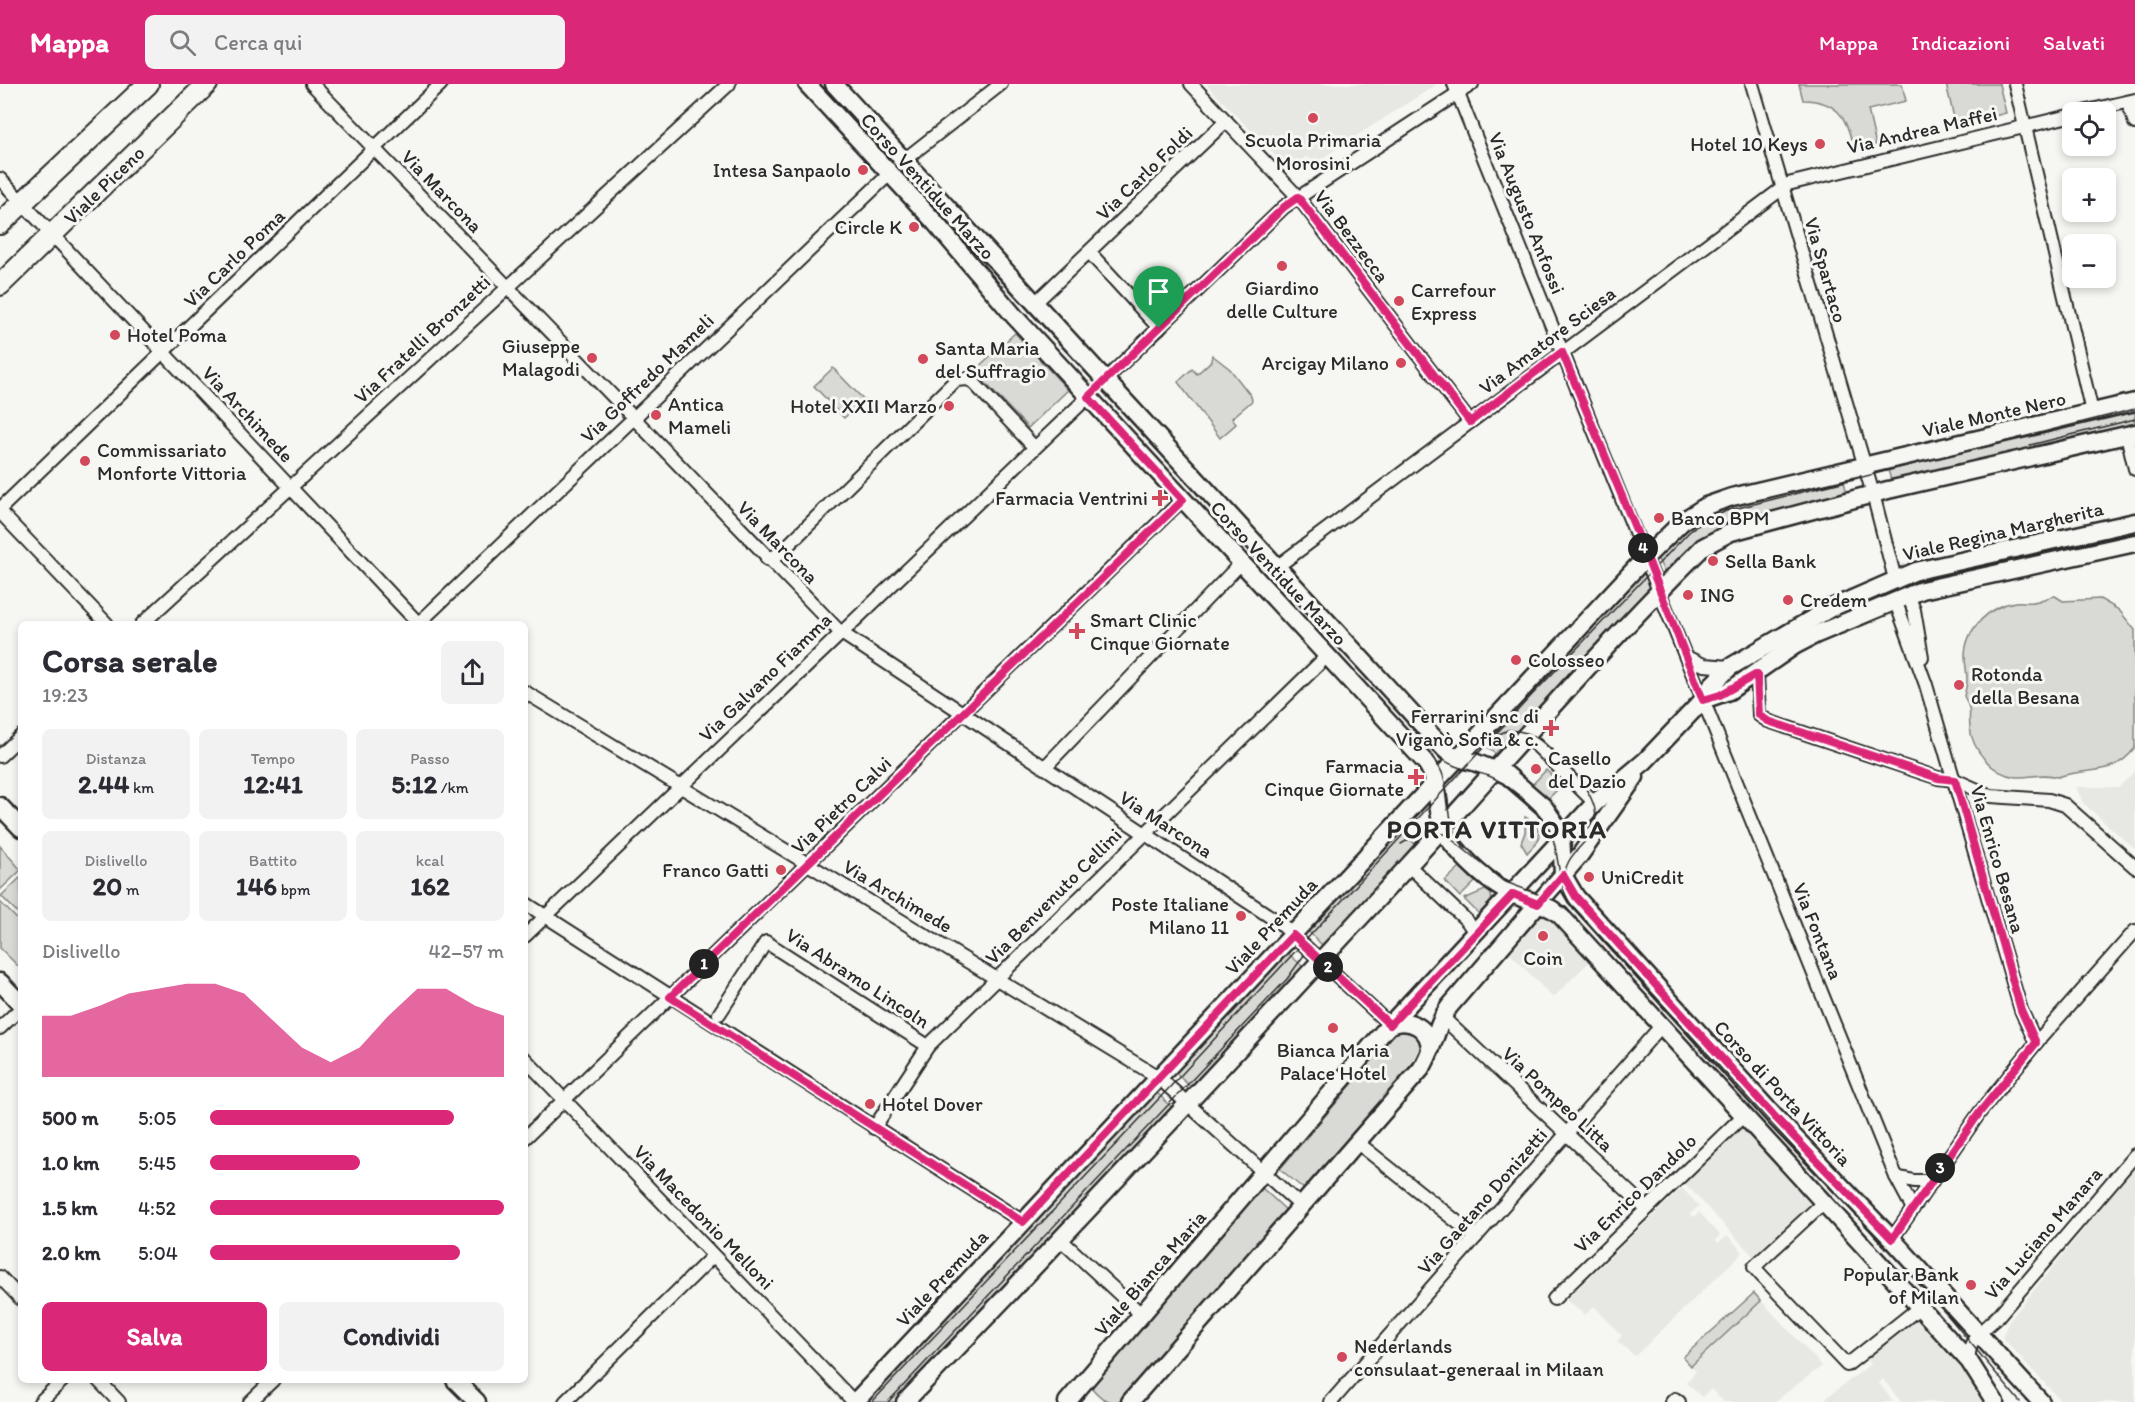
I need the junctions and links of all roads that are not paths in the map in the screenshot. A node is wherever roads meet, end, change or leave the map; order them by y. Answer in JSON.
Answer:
{"nodes":[{"id":1,"x":148,"y":84,"type":"edge"},
{"id":2,"x":207,"y":84,"type":"edge"},
{"id":3,"x":312,"y":84,"type":"edge"},
{"id":4,"x":441,"y":84,"type":"edge"},
{"id":5,"x":729,"y":84,"type":"edge"},
{"id":6,"x":807,"y":84,"type":"edge"},
{"id":7,"x":834,"y":84,"type":"edge"},
{"id":8,"x":1002,"y":84,"type":"edge"},
{"id":9,"x":1191,"y":84,"type":"edge"},
{"id":10,"x":1472,"y":84,"type":"edge"},
{"id":11,"x":1752,"y":84,"type":"edge"},
{"id":12,"x":2015,"y":84,"type":"edge"},
{"id":13,"x":1456,"y":89,"type":"edge"},
{"id":14,"x":2131,"y":101,"type":"edge"},
{"id":15,"x":2116,"y":104,"type":"edge"},
{"id":16,"x":2062,"y":118,"type":"edge"},
{"id":17,"x":1226,"y":122,"type":"junction"},
{"id":18,"x":2135,"y":123,"type":"edge"},
{"id":19,"x":2025,"y":126,"type":"junction"},
{"id":20,"x":374,"y":149,"type":"junction"},
{"id":21,"x":904,"y":160,"type":"junction"},
{"id":22,"x":890,"y":174,"type":"junction"},
{"id":23,"x":0,"y":179,"type":"edge"},
{"id":24,"x":1782,"y":188,"type":"junction"},
{"id":25,"x":1298,"y":197,"type":"junction"},
{"id":26,"x":22,"y":203,"type":"junction"},
{"id":27,"x":0,"y":224,"type":"edge"},
{"id":28,"x":53,"y":235,"type":"junction"},
{"id":29,"x":1089,"y":252,"type":"junction"},
{"id":30,"x":0,"y":285,"type":"edge"},
{"id":31,"x":507,"y":287,"type":"junction"},
{"id":32,"x":1036,"y":302,"type":"junction"},
{"id":33,"x":1159,"y":328,"type":"junction"},
{"id":34,"x":1562,"y":352,"type":"junction"},
{"id":35,"x":164,"y":353,"type":"junction"},
{"id":36,"x":1106,"y":379,"type":"junction"},
{"id":37,"x":1088,"y":397,"type":"junction"},
{"id":38,"x":2135,"y":402,"type":"edge"},
{"id":39,"x":2092,"y":412,"type":"junction"},
{"id":40,"x":633,"y":418,"type":"junction"},
{"id":41,"x":1470,"y":422,"type":"junction"},
{"id":42,"x":2131,"y":434,"type":"edge"},
{"id":43,"x":1034,"y":447,"type":"junction"},
{"id":44,"x":1863,"y":466,"type":"junction"},
{"id":45,"x":2135,"y":469,"type":"edge"},
{"id":46,"x":290,"y":487,"type":"junction"},
{"id":47,"x":1873,"y":495,"type":"junction"},
{"id":48,"x":1183,"y":500,"type":"junction"},
{"id":49,"x":0,"y":511,"type":"edge"},
{"id":50,"x":2135,"y":522,"type":"edge"},
{"id":51,"x":2135,"y":543,"type":"edge"},
{"id":52,"x":1646,"y":557,"type":"junction"},
{"id":53,"x":767,"y":559,"type":"junction"},
{"id":54,"x":1241,"y":563,"type":"junction"},
{"id":55,"x":1278,"y":566,"type":"junction"},
{"id":56,"x":1895,"y":579,"type":"junction"},
{"id":57,"x":1660,"y":590,"type":"junction"},
{"id":58,"x":1901,"y":598,"type":"junction"},
{"id":59,"x":104,"y":621,"type":"edge"},
{"id":60,"x":145,"y":621,"type":"edge"},
{"id":61,"x":415,"y":621,"type":"edge"},
{"id":62,"x":421,"y":621,"type":"edge"},
{"id":63,"x":840,"y":632,"type":"junction"},
{"id":64,"x":1327,"y":656,"type":"junction"},
{"id":65,"x":1686,"y":657,"type":"junction"},
{"id":66,"x":1730,"y":668,"type":"junction"},
{"id":67,"x":1757,"y":674,"type":"junction"},
{"id":68,"x":528,"y":694,"type":"edge"},
{"id":69,"x":1703,"y":700,"type":"junction"},
{"id":70,"x":962,"y":714,"type":"junction"},
{"id":71,"x":1525,"y":734,"type":"junction"},
{"id":72,"x":18,"y":739,"type":"edge"},
{"id":73,"x":0,"y":756,"type":"edge"},
{"id":74,"x":1455,"y":758,"type":"junction"},
{"id":75,"x":1645,"y":761,"type":"junction"},
{"id":76,"x":1044,"y":768,"type":"junction"},
{"id":77,"x":1494,"y":769,"type":"junction"},
{"id":78,"x":1955,"y":780,"type":"junction"},
{"id":79,"x":1435,"y":781,"type":"junction"},
{"id":80,"x":681,"y":787,"type":"junction"},
{"id":81,"x":1620,"y":801,"type":"junction"},
{"id":82,"x":1595,"y":804,"type":"junction"},
{"id":83,"x":0,"y":806,"type":"edge"},
{"id":84,"x":18,"y":825,"type":"edge"},
{"id":85,"x":1443,"y":826,"type":"junction"},
{"id":86,"x":1145,"y":833,"type":"junction"},
{"id":87,"x":1563,"y":838,"type":"junction"},
{"id":88,"x":808,"y":864,"type":"junction"},
{"id":89,"x":1408,"y":865,"type":"junction"},
{"id":90,"x":2135,"y":867,"type":"edge"},
{"id":91,"x":1563,"y":875,"type":"junction"},
{"id":92,"x":1513,"y":894,"type":"junction"},
{"id":93,"x":1538,"y":904,"type":"junction"},
{"id":94,"x":528,"y":905,"type":"edge"},
{"id":95,"x":546,"y":916,"type":"junction"},
{"id":96,"x":2135,"y":931,"type":"edge"},
{"id":97,"x":528,"y":933,"type":"edge"},
{"id":98,"x":1476,"y":934,"type":"junction"},
{"id":99,"x":1293,"y":935,"type":"junction"},
{"id":100,"x":1498,"y":950,"type":"junction"},
{"id":101,"x":1320,"y":960,"type":"junction"},
{"id":102,"x":997,"y":979,"type":"junction"},
{"id":103,"x":0,"y":982,"type":"edge"},
{"id":104,"x":670,"y":997,"type":"junction"},
{"id":105,"x":18,"y":1003,"type":"edge"},
{"id":106,"x":18,"y":1009,"type":"edge"},
{"id":107,"x":719,"y":1014,"type":"dead end"},
{"id":108,"x":1442,"y":1017,"type":"junction"},
{"id":109,"x":1390,"y":1025,"type":"junction"},
{"id":110,"x":1662,"y":1025,"type":"junction"},
{"id":111,"x":0,"y":1028,"type":"edge"},
{"id":112,"x":2036,"y":1043,"type":"junction"},
{"id":113,"x":928,"y":1046,"type":"junction"},
{"id":114,"x":1430,"y":1052,"type":"junction"},
{"id":115,"x":528,"y":1062,"type":"edge"},
{"id":116,"x":1158,"y":1077,"type":"junction"},
{"id":117,"x":564,"y":1100,"type":"junction"},
{"id":118,"x":1187,"y":1103,"type":"junction"},
{"id":119,"x":1744,"y":1115,"type":"junction"},
{"id":120,"x":874,"y":1128,"type":"junction"},
{"id":121,"x":1567,"y":1134,"type":"junction"},
{"id":122,"x":528,"y":1135,"type":"edge"},
{"id":123,"x":1358,"y":1143,"type":"junction"},
{"id":124,"x":2135,"y":1155,"type":"edge"},
{"id":125,"x":1264,"y":1173,"type":"junction"},
{"id":126,"x":1896,"y":1177,"type":"junction"},
{"id":127,"x":1931,"y":1180,"type":"junction"},
{"id":128,"x":1824,"y":1202,"type":"junction"},
{"id":129,"x":1301,"y":1206,"type":"junction"},
{"id":130,"x":1912,"y":1207,"type":"junction"},
{"id":131,"x":1647,"y":1209,"type":"junction"},
{"id":132,"x":1023,"y":1222,"type":"junction"},
{"id":133,"x":1476,"y":1237,"type":"junction"},
{"id":134,"x":1060,"y":1239,"type":"junction"},
{"id":135,"x":1892,"y":1239,"type":"junction"},
{"id":136,"x":713,"y":1256,"type":"junction"},
{"id":137,"x":0,"y":1277,"type":"edge"},
{"id":138,"x":18,"y":1296,"type":"edge"},
{"id":139,"x":1554,"y":1299,"type":"dead end"},
{"id":140,"x":1920,"y":1307,"type":"junction"},
{"id":141,"x":1141,"y":1314,"type":"junction"},
{"id":142,"x":1979,"y":1334,"type":"junction"},
{"id":143,"x":1969,"y":1360,"type":"junction"},
{"id":144,"x":60,"y":1383,"type":"edge"},
{"id":145,"x":101,"y":1383,"type":"edge"},
{"id":146,"x":270,"y":1383,"type":"edge"},
{"id":147,"x":458,"y":1383,"type":"edge"},
{"id":148,"x":471,"y":1383,"type":"edge"},
{"id":149,"x":1077,"y":1399,"type":"edge"},
{"id":150,"x":40,"y":1402,"type":"edge"},
{"id":151,"x":119,"y":1402,"type":"edge"},
{"id":152,"x":250,"y":1402,"type":"edge"},
{"id":153,"x":477,"y":1402,"type":"edge"},
{"id":154,"x":489,"y":1402,"type":"edge"},
{"id":155,"x":564,"y":1402,"type":"edge"},
{"id":156,"x":854,"y":1402,"type":"edge"},
{"id":157,"x":905,"y":1402,"type":"edge"},
{"id":158,"x":1130,"y":1402,"type":"edge"},
{"id":159,"x":1331,"y":1402,"type":"edge"},
{"id":160,"x":1995,"y":1402,"type":"edge"},
{"id":161,"x":2041,"y":1402,"type":"edge"}],
"edges":[{"from":1,"to":26,"type":"main road"},
{"from":2,"to":28,"type":"main road","name":"Viale Piceno"},
{"from":3,"to":20,"type":"street","name":"Via Marcona"},
{"from":4,"to":20,"type":"street","name":"Via Carlo Poma"},
{"from":5,"to":31,"type":"street","name":"Via Fratelli Bronzetti"},
{"from":6,"to":22,"type":"main road","name":"Corso Ventidue Marzo"},
{"from":7,"to":21,"type":"main road","name":"Corso Ventidue Marzo"},
{"from":8,"to":21,"type":"street","name":"Via Goffredo Mameli"},
{"from":9,"to":17,"type":"street","name":"Via Bezzecca"},
{"from":10,"to":13,"type":"street"},
{"from":11,"to":24,"type":"street","name":"Via Spartaco"},
{"from":12,"to":19,"type":"street"},
{"from":13,"to":25,"type":"street"},
{"from":13,"to":34,"type":"street","name":"Via Augusto Anfossi"},
{"from":14,"to":15,"type":"street"},
{"from":14,"to":18,"type":"street"},
{"from":16,"to":19,"type":"street","name":"Via Andrea Maffei"},
{"from":17,"to":25,"type":"street","name":"Via Bezzecca"},
{"from":17,"to":29,"type":"street","name":"Via Carlo Foldi"},
{"from":19,"to":24,"type":"street","name":"Via Andrea Maffei"},
{"from":19,"to":39,"type":"street"},
{"from":20,"to":31,"type":"street","name":"Via Marcona"},
{"from":20,"to":35,"type":"street","name":"Via Carlo Poma"},
{"from":21,"to":22,"type":"street","name":"Via Goffredo Mameli"},
{"from":21,"to":32,"type":"main road","name":"Corso Ventidue Marzo"},
{"from":22,"to":37,"type":"main road","name":"Corso Ventidue Marzo"},
{"from":22,"to":40,"type":"street","name":"Via Goffredo Mameli"},
{"from":23,"to":26,"type":"street","name":"Via Archimede"},
{"from":24,"to":34,"type":"street","name":"Via Amatore Sciesa"},
{"from":24,"to":44,"type":"street","name":"Via Spartaco"},
{"from":25,"to":33,"type":"street"},
{"from":25,"to":41,"type":"street","name":"Via Bezzecca"},
{"from":26,"to":27,"type":"main road"},
{"from":26,"to":28,"type":"street","name":"Via Archimede"},
{"from":28,"to":30,"type":"main road","name":"Viale Piceno"},
{"from":28,"to":35,"type":"street","name":"Via Archimede"},
{"from":29,"to":32,"type":"street","name":"Via Carlo Foldi"},
{"from":29,"to":33,"type":"street"},
{"from":31,"to":40,"type":"street","name":"Via Marcona"},
{"from":31,"to":46,"type":"street","name":"Via Fratelli Bronzetti"},
{"from":32,"to":36,"type":"main road","name":"Corso Ventidue Marzo"},
{"from":33,"to":36,"type":"street"},
{"from":34,"to":41,"type":"street","name":"Via Amatore Sciesa"},
{"from":34,"to":52,"type":"street","name":"Via Augusto Anfossi"},
{"from":35,"to":46,"type":"street","name":"Via Archimede"},
{"from":35,"to":49,"type":"street","name":"Via Carlo Poma"},
{"from":36,"to":37,"type":"main road"},
{"from":36,"to":55,"type":"main road","name":"Corso Ventidue Marzo"},
{"from":37,"to":43,"type":"street","name":"Via Galvano Fiamma"},
{"from":37,"to":48,"type":"main road","name":"Corso Ventidue Marzo"},
{"from":38,"to":39,"type":"main road","name":"Viale Monte Nero"},
{"from":39,"to":44,"type":"main road","name":"Viale Monte Nero"},
{"from":40,"to":53,"type":"street","name":"Via Marcona"},
{"from":40,"to":62,"type":"street","name":"Via Goffredo Mameli"},
{"from":41,"to":55,"type":"street","name":"Via Amatore Sciesa"},
{"from":42,"to":45,"type":"street"},
{"from":42,"to":47,"type":"main road"},
{"from":43,"to":53,"type":"street"},
{"from":43,"to":63,"type":"street","name":"Via Galvano Fiamma"},
{"from":44,"to":47,"type":"street"},
{"from":44,"to":52,"type":"main road","name":"Viale Monte Nero"},
{"from":46,"to":60,"type":"street","name":"Via Fratelli Bronzetti"},
{"from":46,"to":61,"type":"street","name":"Via Archimede"},
{"from":47,"to":56,"type":"street"},
{"from":47,"to":57,"type":"main road"},
{"from":48,"to":54,"type":"main road","name":"Corso Ventidue Marzo"},
{"from":48,"to":70,"type":"street","name":"Via Pietro Calvi"},
{"from":49,"to":59,"type":"street"},
{"from":50,"to":56,"type":"main road","name":"Viale Regina Margherita"},
{"from":51,"to":58,"type":"main road","name":"Viale Regina Margherita"},
{"from":52,"to":57,"type":"street","name":"Via Augusto Anfossi"},
{"from":52,"to":74,"type":"main road","name":"Viale Monte Nero"},
{"from":53,"to":63,"type":"street","name":"Via Marcona"},
{"from":54,"to":64,"type":"main road","name":"Corso Ventidue Marzo"},
{"from":54,"to":76,"type":"street"},
{"from":55,"to":74,"type":"main road","name":"Corso Ventidue Marzo"},
{"from":56,"to":58,"type":"main road"},
{"from":56,"to":66,"type":"main road","name":"Viale Regina Margherita"},
{"from":57,"to":65,"type":"street","name":"Via Augusto Anfossi"},
{"from":57,"to":71,"type":"main road"},
{"from":58,"to":67,"type":"main road","name":"Viale Regina Margherita"},
{"from":58,"to":78,"type":"street","name":"Via Enrico Besana"},
{"from":63,"to":70,"type":"street","name":"Via Marcona"},
{"from":63,"to":80,"type":"street","name":"Via Galvano Fiamma"},
{"from":64,"to":79,"type":"main road","name":"Corso Ventidue Marzo"},
{"from":64,"to":86,"type":"street","name":"Via Benvenuto Cellini"},
{"from":65,"to":66,"type":"street"},
{"from":65,"to":69,"type":"street","name":"Via Fontana"},
{"from":66,"to":69,"type":"main road","name":"Viale Regina Margherita"},
{"from":67,"to":69,"type":"main road","name":"Viale Regina Margherita"},
{"from":67,"to":78,"type":"street"},
{"from":68,"to":80,"type":"street","name":"Via Archimede"},
{"from":69,"to":75,"type":"main road","name":"Viale Regina Margherita"},
{"from":69,"to":126,"type":"street","name":"Via Fontana"},
{"from":70,"to":76,"type":"street","name":"Via Marcona"},
{"from":70,"to":88,"type":"street","name":"Via Pietro Calvi"},
{"from":71,"to":77,"type":"main road"},
{"from":71,"to":82,"type":"street"},
{"from":72,"to":73,"type":"street"},
{"from":74,"to":77,"type":"main road"},
{"from":74,"to":79,"type":"main road","name":"Viale Monte Nero"},
{"from":75,"to":81,"type":"main road"},
{"from":75,"to":82,"type":"main road"},
{"from":76,"to":86,"type":"street","name":"Via Marcona"},
{"from":77,"to":85,"type":"main road"},
{"from":77,"to":87,"type":"main road"},
{"from":78,"to":90,"type":"street"},
{"from":78,"to":112,"type":"street","name":"Via Enrico Besana"},
{"from":79,"to":85,"type":"main road"},
{"from":79,"to":99,"type":"main road","name":"Viale Premuda"},
{"from":80,"to":88,"type":"street","name":"Via Archimede"},
{"from":80,"to":95,"type":"street","name":"Via Galvano Fiamma"},
{"from":81,"to":82,"type":"main road"},
{"from":81,"to":91,"type":"main road"},
{"from":82,"to":87,"type":"main road"},
{"from":83,"to":84,"type":"main road"},
{"from":85,"to":89,"type":"main road"},
{"from":85,"to":92,"type":"main road"},
{"from":86,"to":99,"type":"street","name":"Via Marcona"},
{"from":86,"to":102,"type":"street","name":"Via Benvenuto Cellini"},
{"from":87,"to":91,"type":"main road"},
{"from":87,"to":92,"type":"main road"},
{"from":88,"to":102,"type":"street","name":"Via Archimede"},
{"from":88,"to":104,"type":"street","name":"Via Pietro Calvi"},
{"from":89,"to":98,"type":"street"},
{"from":89,"to":101,"type":"main road"},
{"from":91,"to":93,"type":"main road"},
{"from":91,"to":135,"type":"main road","name":"Corso di Porta Vittoria"},
{"from":92,"to":93,"type":"main road"},
{"from":92,"to":98,"type":"main road","name":"Viale Bianca Maria"},
{"from":93,"to":100,"type":"main road"},
{"from":93,"to":110,"type":"main road"},
{"from":94,"to":95,"type":"street"},
{"from":95,"to":97,"type":"street","name":"Via Galvano Fiamma"},
{"from":95,"to":104,"type":"street"},
{"from":96,"to":112,"type":"street"},
{"from":98,"to":100,"type":"main road"},
{"from":98,"to":109,"type":"main road","name":"Viale Bianca Maria"},
{"from":99,"to":101,"type":"street","name":"Via Marcona"},
{"from":99,"to":116,"type":"main road","name":"Viale Premuda"},
{"from":100,"to":108,"type":"main road"},
{"from":101,"to":109,"type":"street","name":"Via Marcona"},
{"from":101,"to":118,"type":"main road"},
{"from":102,"to":113,"type":"street","name":"Via Benvenuto Cellini"},
{"from":102,"to":116,"type":"street","name":"Via Archimede"},
{"from":103,"to":105,"type":"main road"},
{"from":104,"to":117,"type":"street","name":"Via Pietro Calvi"},
{"from":104,"to":120,"type":"street"},
{"from":106,"to":111,"type":"street"},
{"from":107,"to":113,"type":"street","name":"Via Abramo Lincoln"},
{"from":108,"to":114,"type":"main road"},
{"from":108,"to":121,"type":"street","name":"Via Pompeo Litta"},
{"from":109,"to":114,"type":"main road"},
{"from":109,"to":125,"type":"main road","name":"Viale Bianca Maria"},
{"from":110,"to":119,"type":"main road"},
{"from":110,"to":121,"type":"street","name":"Via Gaetano Donizetti"},
{"from":112,"to":127,"type":"street"},
{"from":113,"to":120,"type":"street","name":"Via Benvenuto Cellini"},
{"from":114,"to":123,"type":"main road"},
{"from":115,"to":117,"type":"street","name":"Via Macedonio Melloni"},
{"from":116,"to":118,"type":"street"},
{"from":116,"to":132,"type":"main road","name":"Viale Premuda"},
{"from":117,"to":122,"type":"street","name":"Via Pietro Calvi"},
{"from":117,"to":136,"type":"street","name":"Via Macedonio Melloni"},
{"from":118,"to":125,"type":"street"},
{"from":118,"to":134,"type":"main road"},
{"from":119,"to":128,"type":"main road"},
{"from":119,"to":131,"type":"street","name":"Via Enrico Dandolo"},
{"from":120,"to":132,"type":"street"},
{"from":121,"to":131,"type":"street","name":"Via Pompeo Litta"},
{"from":121,"to":133,"type":"street","name":"Via Gaetano Donizetti"},
{"from":123,"to":129,"type":"main road"},
{"from":123,"to":133,"type":"street"},
{"from":124,"to":142,"type":"street","name":"Via Luciano Manara"},
{"from":125,"to":129,"type":"street"},
{"from":125,"to":141,"type":"main road","name":"Viale Bianca Maria"},
{"from":126,"to":127,"type":"street"},
{"from":126,"to":130,"type":"street","name":"Via Fontana"},
{"from":127,"to":130,"type":"street"},
{"from":128,"to":140,"type":"main road"},
{"from":128,"to":140,"type":"street"},
{"from":129,"to":158,"type":"main road"},
{"from":130,"to":135,"type":"street"},
{"from":131,"to":139,"type":"street","name":"Via Enrico Dandolo"},
{"from":132,"to":156,"type":"main road","name":"Viale Premuda"},
{"from":133,"to":159,"type":"street","name":"Via Gaetano Donizetti"},
{"from":134,"to":141,"type":"street"},
{"from":134,"to":157,"type":"main road"},
{"from":135,"to":142,"type":"main road","name":"Corso di Porta Vittoria"},
{"from":136,"to":155,"type":"street"},
{"from":136,"to":156,"type":"street","name":"Via Macedonio Melloni"},
{"from":137,"to":138,"type":"street"},
{"from":140,"to":143,"type":"main road"},
{"from":141,"to":149,"type":"main road","name":"Viale Bianca Maria"},
{"from":142,"to":143,"type":"street"},
{"from":142,"to":161,"type":"main road","name":"Corso di Porta Vittoria"},
{"from":143,"to":160,"type":"main road"},
{"from":144,"to":150,"type":"street"},
{"from":145,"to":151,"type":"street"},
{"from":146,"to":152,"type":"street"},
{"from":147,"to":153,"type":"main road"},
{"from":148,"to":154,"type":"main road"}]}
